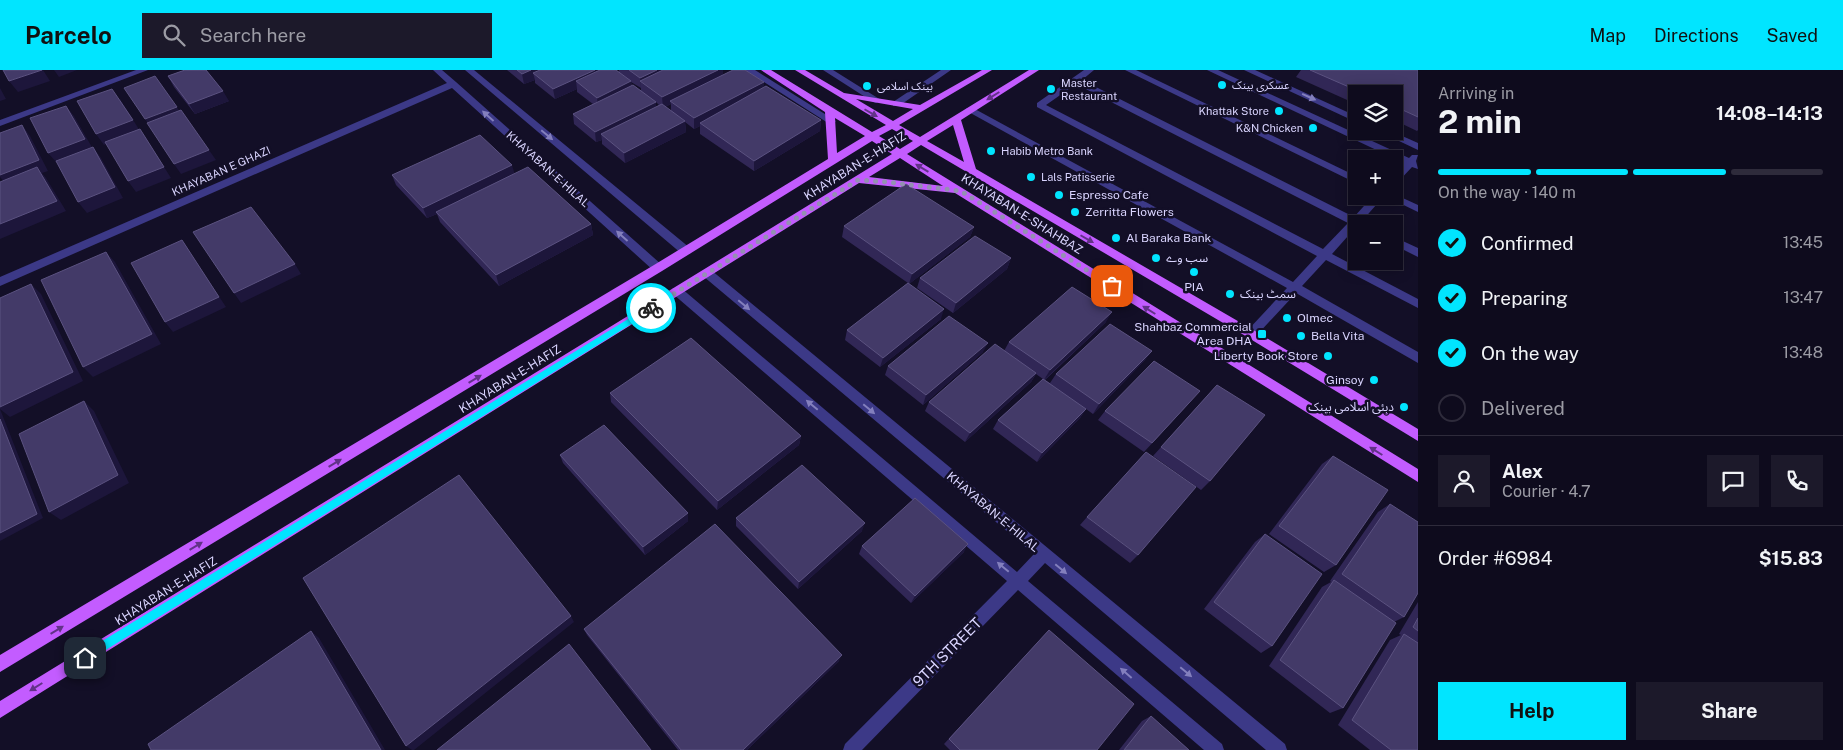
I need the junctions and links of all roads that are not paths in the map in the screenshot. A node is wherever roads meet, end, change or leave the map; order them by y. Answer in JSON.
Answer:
{"nodes":[{"id":1,"x":144,"y":70,"type":"edge"},
{"id":2,"x":437,"y":70,"type":"edge"},
{"id":3,"x":469,"y":70,"type":"edge"},
{"id":4,"x":749,"y":70,"type":"edge"},
{"id":5,"x":765,"y":70,"type":"edge"},
{"id":6,"x":799,"y":70,"type":"edge"},
{"id":7,"x":827,"y":70,"type":"edge"},
{"id":8,"x":988,"y":70,"type":"edge"},
{"id":9,"x":1035,"y":70,"type":"edge"},
{"id":10,"x":1090,"y":70,"type":"edge"},
{"id":11,"x":1129,"y":70,"type":"edge"},
{"id":12,"x":1211,"y":70,"type":"edge"},
{"id":13,"x":1248,"y":70,"type":"edge"},
{"id":14,"x":939,"y":72,"type":"edge"},
{"id":15,"x":1076,"y":80,"type":"junction"},
{"id":16,"x":453,"y":84,"type":"junction"},
{"id":17,"x":839,"y":94,"type":"junction"},
{"id":18,"x":876,"y":100,"type":"junction"},
{"id":19,"x":896,"y":104,"type":"junction"},
{"id":20,"x":921,"y":108,"type":"junction"},
{"id":21,"x":970,"y":110,"type":"junction"},
{"id":22,"x":1348,"y":115,"type":"edge"},
{"id":23,"x":830,"y":116,"type":"junction"},
{"id":24,"x":956,"y":119,"type":"junction"},
{"id":25,"x":0,"y":123,"type":"edge"},
{"id":26,"x":892,"y":125,"type":"junction"},
{"id":27,"x":871,"y":137,"type":"junction"},
{"id":28,"x":1403,"y":140,"type":"edge"},
{"id":29,"x":920,"y":142,"type":"junction"},
{"id":30,"x":1418,"y":147,"type":"edge"},
{"id":31,"x":1418,"y":153,"type":"edge"},
{"id":32,"x":899,"y":154,"type":"junction"},
{"id":33,"x":833,"y":161,"type":"junction"},
{"id":34,"x":1414,"y":164,"type":"edge"},
{"id":35,"x":972,"y":172,"type":"junction"},
{"id":36,"x":1403,"y":173,"type":"edge"},
{"id":37,"x":1348,"y":176,"type":"edge"},
{"id":38,"x":858,"y":180,"type":"junction"},
{"id":39,"x":961,"y":191,"type":"junction"},
{"id":40,"x":1403,"y":202,"type":"edge"},
{"id":41,"x":1372,"y":205,"type":"edge"},
{"id":42,"x":1418,"y":209,"type":"edge"},
{"id":43,"x":1364,"y":215,"type":"edge"},
{"id":44,"x":1348,"y":218,"type":"edge"},
{"id":45,"x":1348,"y":232,"type":"edge"},
{"id":46,"x":1403,"y":246,"type":"edge"},
{"id":47,"x":686,"y":251,"type":"junction"},
{"id":48,"x":1418,"y":253,"type":"edge"},
{"id":49,"x":1324,"y":255,"type":"junction"},
{"id":50,"x":658,"y":268,"type":"junction"},
{"id":51,"x":706,"y":274,"type":"junction"},
{"id":52,"x":0,"y":282,"type":"edge"},
{"id":53,"x":1294,"y":287,"type":"junction"},
{"id":54,"x":678,"y":291,"type":"junction"},
{"id":55,"x":1418,"y":304,"type":"edge"},
{"id":56,"x":1250,"y":334,"type":"junction"},
{"id":57,"x":1418,"y":358,"type":"edge"},
{"id":58,"x":1418,"y":436,"type":"edge"},
{"id":59,"x":1418,"y":476,"type":"edge"},
{"id":60,"x":1044,"y":554,"type":"junction"},
{"id":61,"x":1018,"y":580,"type":"junction"},
{"id":62,"x":0,"y":664,"type":"edge"},
{"id":63,"x":0,"y":710,"type":"edge"},
{"id":64,"x":851,"y":750,"type":"edge"},
{"id":65,"x":1216,"y":750,"type":"edge"},
{"id":66,"x":1279,"y":750,"type":"edge"}],
"edges":[{"from":1,"to":25,"type":"street"},
{"from":2,"to":16,"type":"street","name":"KHAYABAN-E-HILAL"},
{"from":3,"to":47,"type":"street","one_way":true},
{"from":4,"to":23,"type":"street"},
{"from":5,"to":23,"type":"main road","name":"KHAYABAN-E-SHAHBAZ"},
{"from":6,"to":17,"type":"main road","name":"KHAYABAN-E-SHAHBAZ"},
{"from":7,"to":18,"type":"street"},
{"from":8,"to":20,"type":"main road","name":"KHAYABAN-E-HAFIZ"},
{"from":9,"to":21,"type":"main road","name":"KHAYABAN-E-HAFIZ","one_way":true},
{"from":10,"to":15,"type":"street"},
{"from":11,"to":37,"type":"street"},
{"from":12,"to":34,"type":"street"},
{"from":13,"to":22,"type":"street","one_way":true},
{"from":14,"to":19,"type":"street"},
{"from":15,"to":44,"type":"street"},
{"from":15,"to":49,"type":"street"},
{"from":50,"to":16,"type":"street","name":"KHAYABAN-E-HILAL","one_way":true},
{"from":16,"to":52,"type":"street","name":"KHAYABAN E GHAZI"},
{"from":17,"to":18,"type":"main road"},
{"from":17,"to":26,"type":"main road","name":"KHAYABAN-E-SHAHBAZ","one_way":true},
{"from":18,"to":19,"type":"main road"},
{"from":19,"to":20,"type":"main road"},
{"from":20,"to":26,"type":"main road","name":"KHAYABAN-E-HAFIZ"},
{"from":21,"to":24,"type":"main road","name":"KHAYABAN-E-HAFIZ"},
{"from":21,"to":53,"type":"street"},
{"from":23,"to":27,"type":"main road","name":"KHAYABAN-E-SHAHBAZ"},
{"from":23,"to":33,"type":"main road"},
{"from":24,"to":29,"type":"main road","name":"KHAYABAN-E-HAFIZ"},
{"from":24,"to":35,"type":"main road"},
{"from":26,"to":27,"type":"main road","name":"KHAYABAN-E-HAFIZ"},
{"from":26,"to":29,"type":"main road","name":"KHAYABAN-E-SHAHBAZ"},
{"from":27,"to":32,"type":"main road","name":"KHAYABAN-E-SHAHBAZ"},
{"from":27,"to":33,"type":"main road","name":"KHAYABAN-E-HAFIZ"},
{"from":28,"to":30,"type":"street"},
{"from":29,"to":32,"type":"main road","name":"KHAYABAN-E-HAFIZ"},
{"from":29,"to":35,"type":"main road","name":"KHAYABAN-E-SHAHBAZ"},
{"from":31,"to":34,"type":"street"},
{"from":32,"to":38,"type":"main road","name":"KHAYABAN-E-HAFIZ"},
{"from":39,"to":32,"type":"main road","name":"KHAYABAN-E-SHAHBAZ","one_way":true},
{"from":33,"to":47,"type":"main road","name":"KHAYABAN-E-HAFIZ"},
{"from":34,"to":36,"type":"street"},
{"from":35,"to":56,"type":"main road","name":"KHAYABAN-E-SHAHBAZ","one_way":true},
{"from":38,"to":39,"type":"main road"},
{"from":38,"to":51,"type":"main road","name":"KHAYABAN-E-HAFIZ"},
{"from":59,"to":39,"type":"main road","name":"KHAYABAN-E-SHAHBAZ","one_way":true},
{"from":40,"to":42,"type":"street"},
{"from":41,"to":43,"type":"street"},
{"from":45,"to":49,"type":"street"},
{"from":46,"to":48,"type":"street"},
{"from":47,"to":50,"type":"main road","name":"KHAYABAN-E-HAFIZ"},
{"from":49,"to":53,"type":"street"},
{"from":49,"to":55,"type":"street"},
{"from":62,"to":50,"type":"main road","name":"KHAYABAN-E-HAFIZ","one_way":true},
{"from":51,"to":54,"type":"main road","name":"KHAYABAN-E-HAFIZ"},
{"from":51,"to":60,"type":"street","name":"KHAYABAN-E-HILAL","one_way":true},
{"from":53,"to":56,"type":"street"},
{"from":53,"to":57,"type":"street"},
{"from":61,"to":54,"type":"street","one_way":true},
{"from":54,"to":63,"type":"main road","name":"KHAYABAN-E-HAFIZ","one_way":true},
{"from":56,"to":58,"type":"main road","name":"KHAYABAN-E-SHAHBAZ"},
{"from":60,"to":61,"type":"street","name":"9TH STREET"},
{"from":60,"to":66,"type":"street","name":"KHAYABAN-E-HILAL","one_way":true},
{"from":61,"to":64,"type":"street","name":"9TH STREET"},
{"from":65,"to":61,"type":"street","one_way":true}]}
